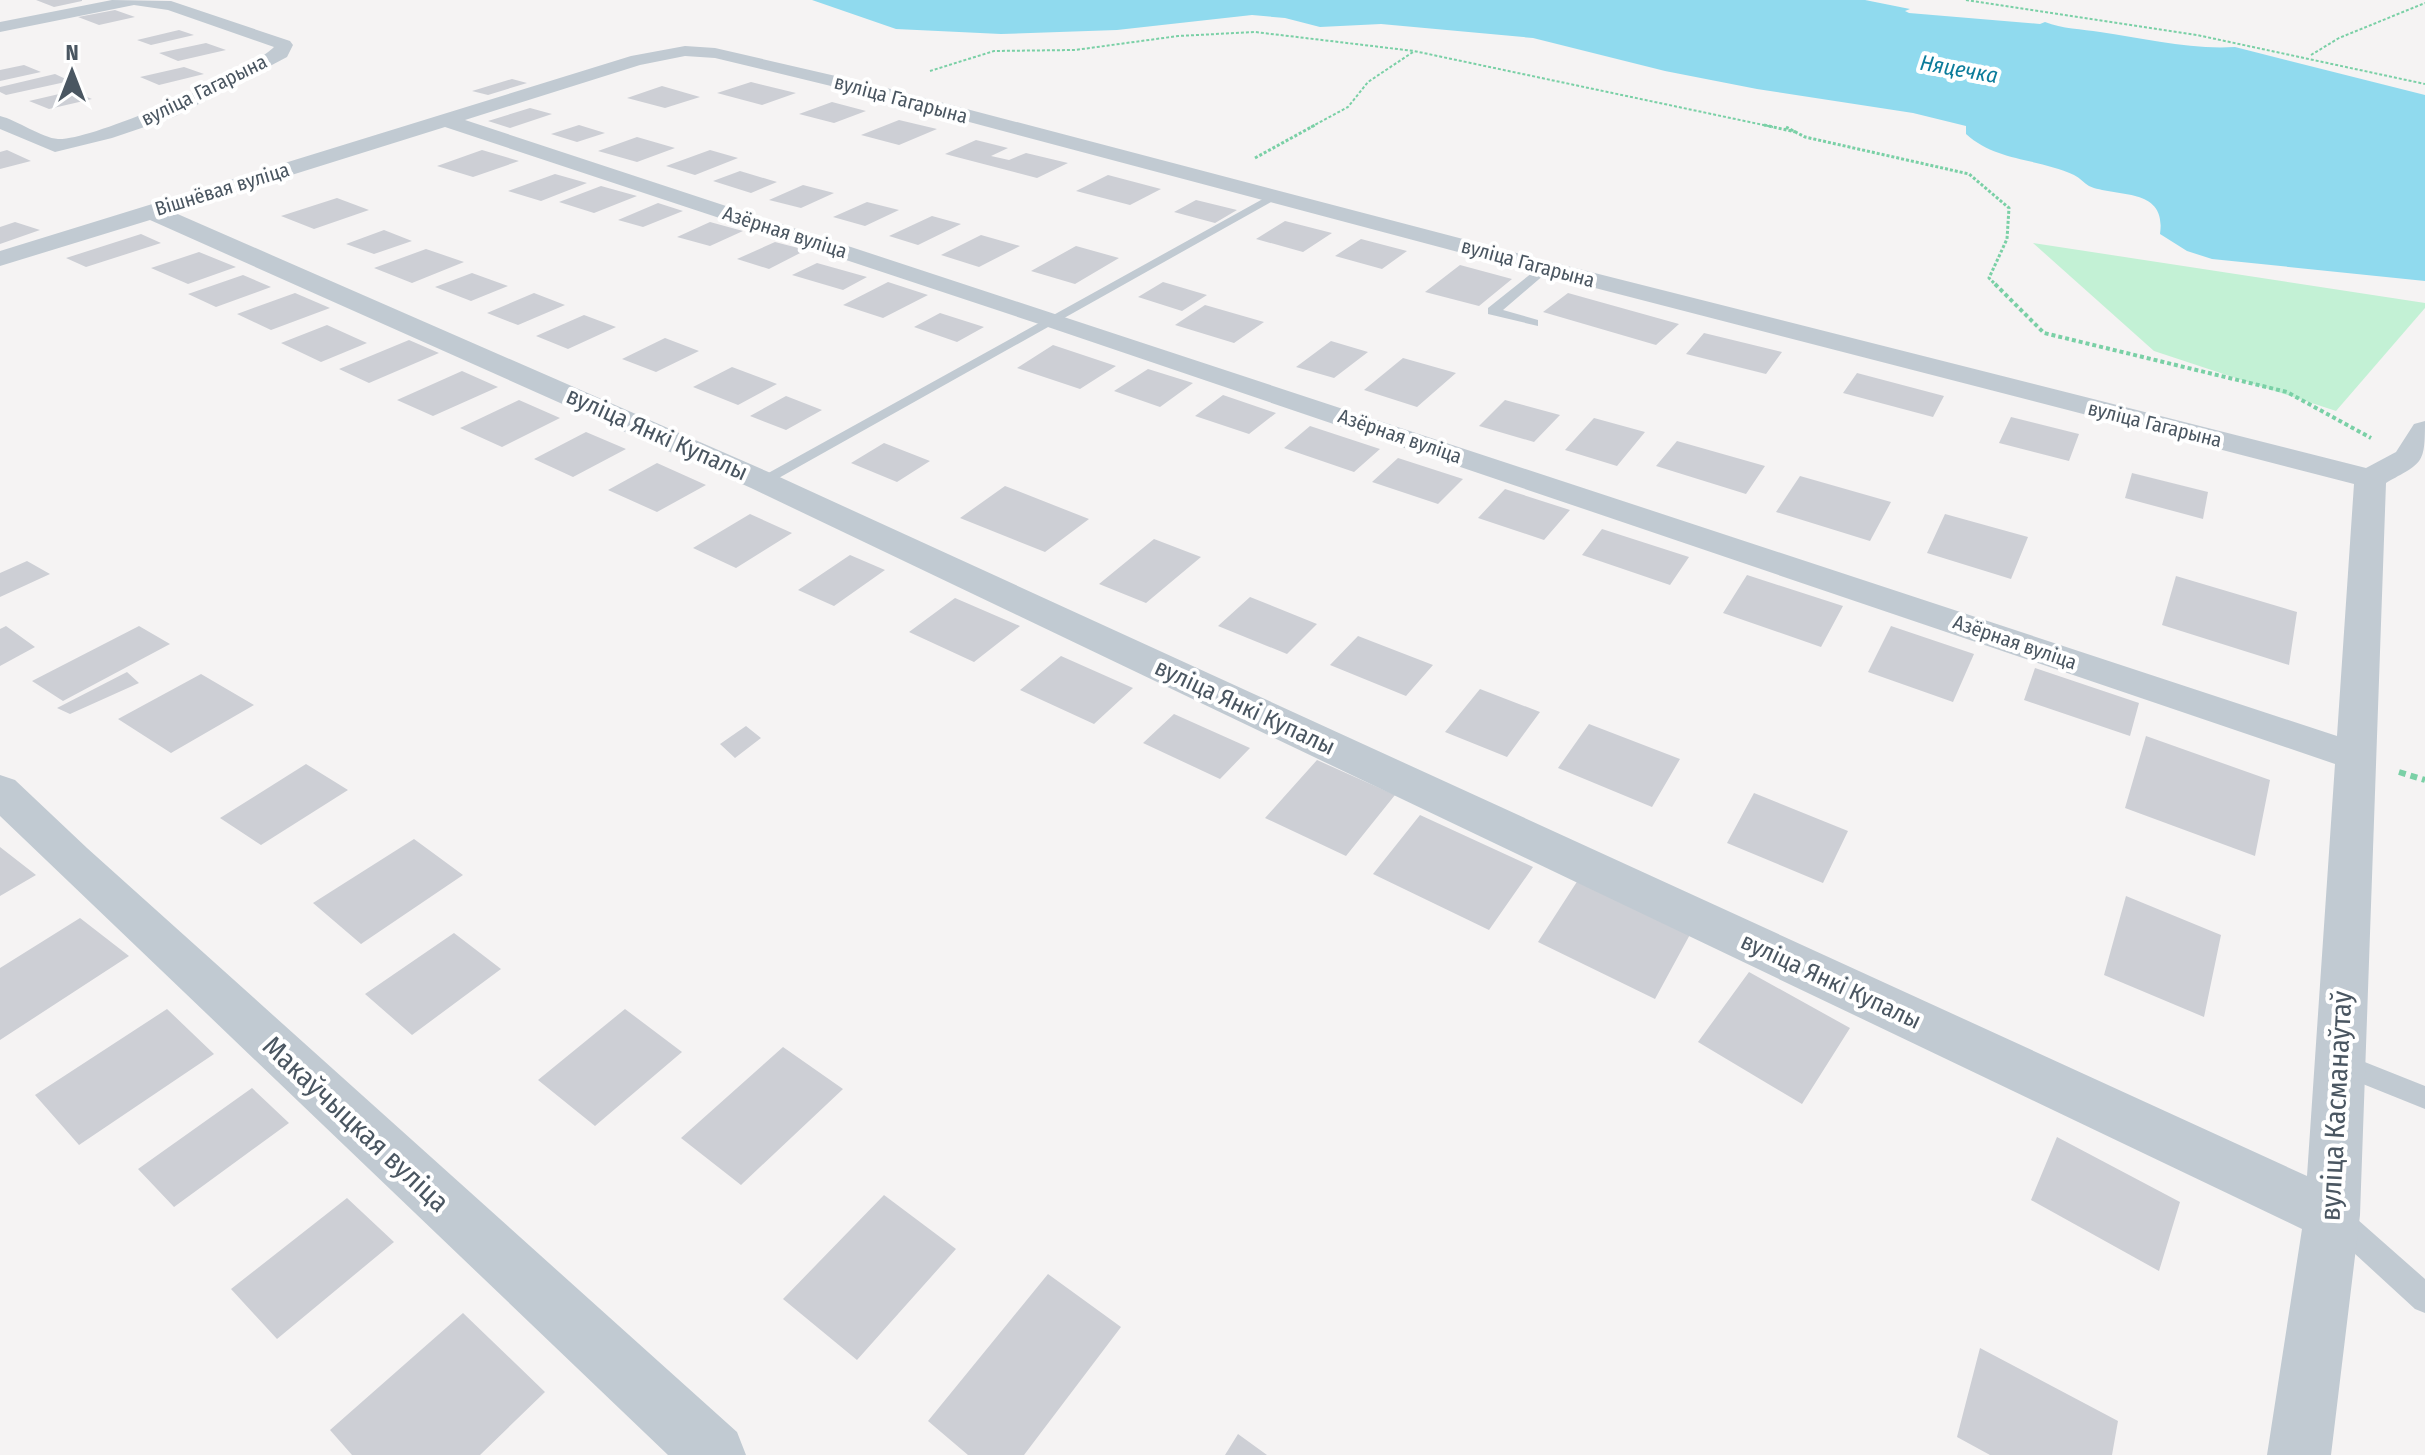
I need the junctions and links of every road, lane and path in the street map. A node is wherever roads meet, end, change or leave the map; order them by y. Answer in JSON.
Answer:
{"nodes":[{"id":1,"x":131,"y":0,"type":"edge"},
{"id":2,"x":1966,"y":0,"type":"edge"},
{"id":3,"x":2425,"y":3,"type":"edge"},
{"id":4,"x":0,"y":27,"type":"edge"},
{"id":5,"x":1414,"y":51,"type":"junction"},
{"id":6,"x":2310,"y":55,"type":"junction"},
{"id":7,"x":2425,"y":84,"type":"edge"},
{"id":8,"x":872,"y":90,"type":"junction"},
{"id":9,"x":445,"y":120,"type":"junction"},
{"id":10,"x":0,"y":122,"type":"edge"},
{"id":11,"x":1786,"y":127,"type":"dead end"},
{"id":12,"x":1796,"y":132,"type":"junction"},
{"id":13,"x":1212,"y":181,"type":"junction"},
{"id":14,"x":1274,"y":197,"type":"junction"},
{"id":15,"x":150,"y":211,"type":"junction"},
{"id":16,"x":0,"y":259,"type":"edge"},
{"id":17,"x":1546,"y":268,"type":"junction"},
{"id":18,"x":1054,"y":320,"type":"junction"},
{"id":19,"x":1533,"y":323,"type":"dead end"},
{"id":20,"x":2425,"y":430,"type":"edge"},
{"id":21,"x":2407,"y":458,"type":"junction"},
{"id":22,"x":2370,"y":479,"type":"junction"},
{"id":23,"x":762,"y":481,"type":"junction"},
{"id":24,"x":2354,"y":756,"type":"junction"},
{"id":25,"x":0,"y":790,"type":"edge"},
{"id":26,"x":2339,"y":1062,"type":"junction"},
{"id":27,"x":2425,"y":1098,"type":"edge"},
{"id":28,"x":2332,"y":1215,"type":"junction"},
{"id":29,"x":2425,"y":1299,"type":"edge"},
{"id":30,"x":714,"y":1455,"type":"edge"},
{"id":31,"x":2299,"y":1455,"type":"edge"}],
"edges":[{"from":1,"to":4,"type":"street"},
{"from":1,"to":10,"type":"street","name":"вуліца Гагарына"},
{"from":2,"to":6,"type":"path"},
{"from":3,"to":6,"type":"path"},
{"from":5,"to":8,"type":"path"},
{"from":5,"to":12,"type":"path"},
{"from":5,"to":13,"type":"path"},
{"from":6,"to":7,"type":"path"},
{"from":8,"to":9,"type":"street","name":"вуліца Гагарына"},
{"from":8,"to":13,"type":"street","name":"вуліца Гагарына"},
{"from":9,"to":15,"type":"street","name":"Вішнёвая вуліца"},
{"from":9,"to":18,"type":"street","name":"Азёрная вуліца"},
{"from":11,"to":12,"type":"path"},
{"from":12,"to":21,"type":"path"},
{"from":13,"to":14,"type":"street","name":"вуліца Гагарына"},
{"from":14,"to":17,"type":"street","name":"вуліца Гагарына"},
{"from":14,"to":18,"type":"lane"},
{"from":15,"to":16,"type":"street","name":"Вішнёвая вуліца"},
{"from":15,"to":23,"type":"street","name":"вуліца Янкі Купалы"},
{"from":17,"to":19,"type":"lane"},
{"from":17,"to":22,"type":"street","name":"вуліца Гагарына"},
{"from":18,"to":23,"type":"lane"},
{"from":18,"to":24,"type":"street","name":"Азёрная вуліца"},
{"from":20,"to":21,"type":"street"},
{"from":21,"to":22,"type":"street"},
{"from":22,"to":24,"type":"street","name":"вуліца Касманаўтаў"},
{"from":23,"to":28,"type":"street","name":"вуліца Янкі Купалы"},
{"from":24,"to":26,"type":"street","name":"вуліца Касманаўтаў"},
{"from":25,"to":30,"type":"street","name":"Макаўчыцкая вуліца"},
{"from":26,"to":27,"type":"lane"},
{"from":26,"to":28,"type":"street","name":"вуліца Касманаўтаў"},
{"from":28,"to":29,"type":"lane"},
{"from":28,"to":31,"type":"street","name":"вуліца Касманаўтаў"}]}
